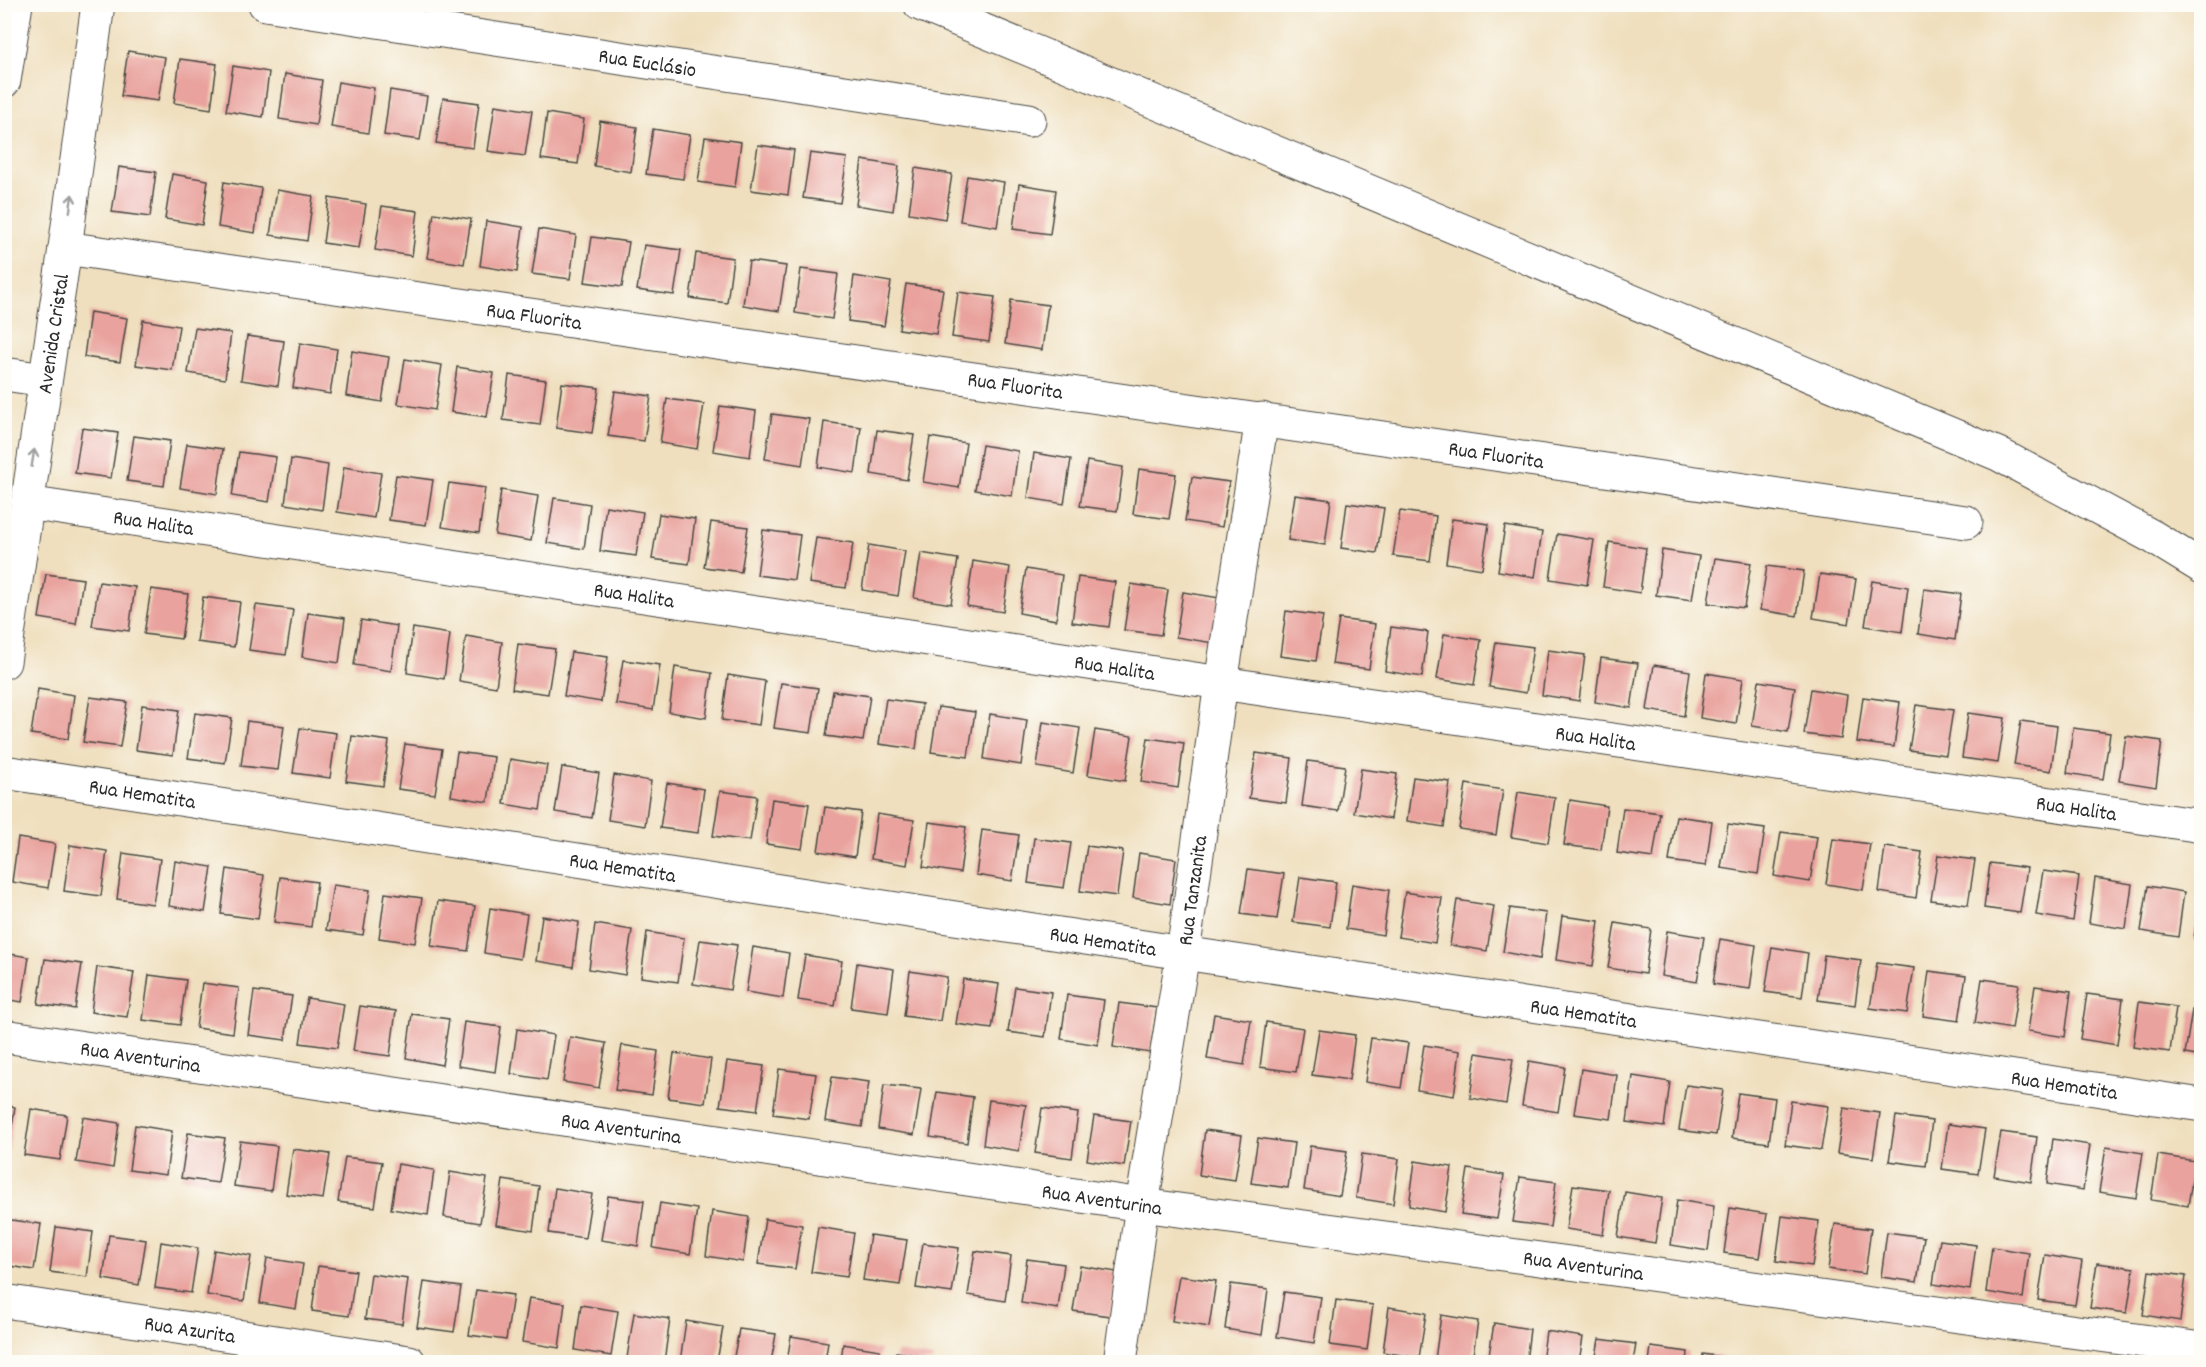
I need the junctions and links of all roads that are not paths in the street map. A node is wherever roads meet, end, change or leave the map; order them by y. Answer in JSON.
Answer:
{"nodes":[{"id":1,"x":98,"y":4,"type":"edge"},
{"id":2,"x":265,"y":4,"type":"edge"},
{"id":3,"x":920,"y":4,"type":"edge"},
{"id":4,"x":12,"y":11,"type":"edge"},
{"id":5,"x":4,"y":81,"type":"edge"},
{"id":6,"x":1029,"y":120,"type":"dead end"},
{"id":7,"x":65,"y":248,"type":"junction"},
{"id":8,"x":4,"y":374,"type":"edge"},
{"id":9,"x":45,"y":380,"type":"junction"},
{"id":10,"x":1262,"y":419,"type":"junction"},
{"id":11,"x":27,"y":503,"type":"junction"},
{"id":12,"x":1965,"y":522,"type":"dead end"},
{"id":13,"x":2202,"y":567,"type":"edge"},
{"id":14,"x":4,"y":662,"type":"edge"},
{"id":15,"x":1221,"y":683,"type":"junction"},
{"id":16,"x":4,"y":772,"type":"edge"},
{"id":17,"x":2202,"y":826,"type":"edge"},
{"id":18,"x":1183,"y":953,"type":"junction"},
{"id":19,"x":4,"y":1036,"type":"edge"},
{"id":20,"x":2202,"y":1105,"type":"edge"},
{"id":21,"x":1142,"y":1205,"type":"junction"},
{"id":22,"x":4,"y":1301,"type":"edge"},
{"id":23,"x":2202,"y":1349,"type":"edge"},
{"id":24,"x":409,"y":1362,"type":"edge"},
{"id":25,"x":1120,"y":1362,"type":"edge"}],
"edges":[{"from":7,"to":1,"type":"street","name":"Avenida Cristal","one_way":true},
{"from":2,"to":6,"type":"street","name":"Rua Euclásio"},
{"from":3,"to":13,"type":"street"},
{"from":4,"to":5,"type":"street"},
{"from":7,"to":9,"type":"street","name":"Avenida Cristal"},
{"from":7,"to":10,"type":"street","name":"Rua Fluorita"},
{"from":8,"to":9,"type":"street"},
{"from":11,"to":9,"type":"street","name":"Avenida Cristal","one_way":true},
{"from":10,"to":12,"type":"street","name":"Rua Fluorita"},
{"from":10,"to":15,"type":"street","name":"Rua Tanzanita"},
{"from":11,"to":14,"type":"street","name":"Avenida Cristal"},
{"from":11,"to":15,"type":"street","name":"Rua Halita"},
{"from":15,"to":17,"type":"street","name":"Rua Halita"},
{"from":15,"to":18,"type":"street","name":"Rua Tanzanita"},
{"from":16,"to":18,"type":"street","name":"Rua Hematita"},
{"from":18,"to":20,"type":"street","name":"Rua Hematita"},
{"from":18,"to":21,"type":"street","name":"Rua Tanzanita"},
{"from":19,"to":21,"type":"street","name":"Rua Aventurina"},
{"from":21,"to":23,"type":"street","name":"Rua Aventurina"},
{"from":21,"to":25,"type":"street","name":"Rua Tanzanita"},
{"from":22,"to":24,"type":"street","name":"Rua Azurita"}]}
